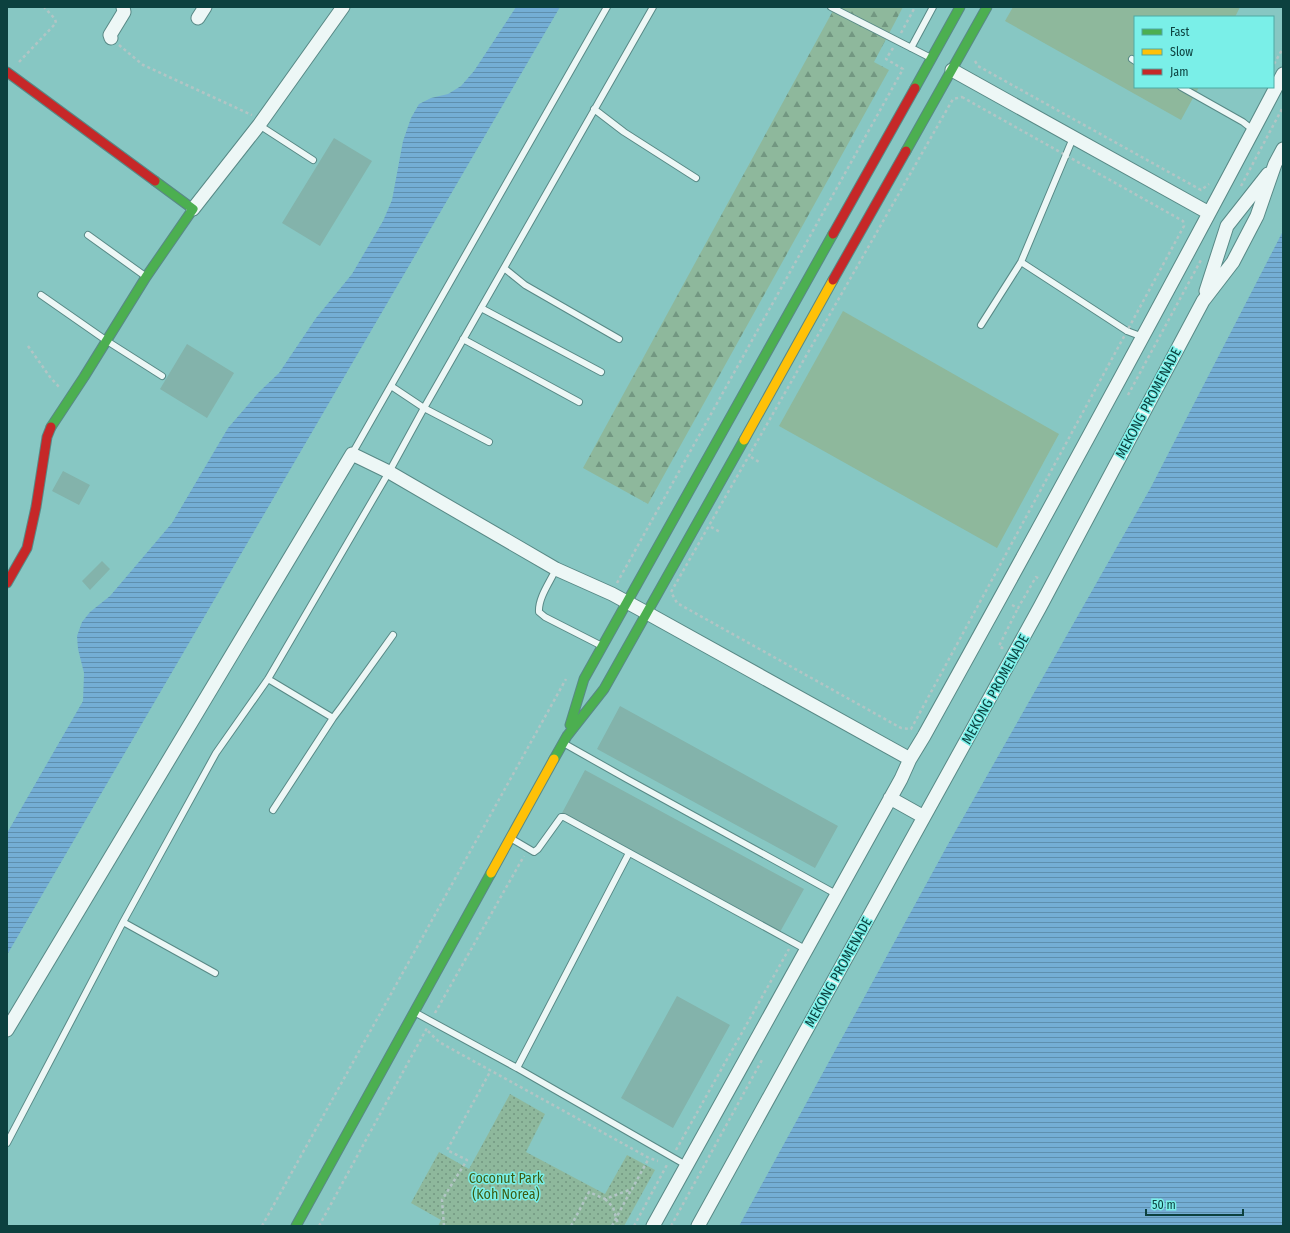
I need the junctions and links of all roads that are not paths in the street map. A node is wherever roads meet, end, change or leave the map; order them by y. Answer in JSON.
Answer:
{"nodes":[{"id":1,"x":123,"y":7,"type":"edge"},
{"id":2,"x":206,"y":7,"type":"edge"},
{"id":3,"x":343,"y":7,"type":"edge"},
{"id":4,"x":607,"y":7,"type":"edge"},
{"id":5,"x":653,"y":7,"type":"edge"},
{"id":6,"x":831,"y":7,"type":"edge"},
{"id":7,"x":933,"y":7,"type":"edge"},
{"id":8,"x":960,"y":7,"type":"edge"},
{"id":9,"x":987,"y":7,"type":"edge"},
{"id":10,"x":198,"y":18,"type":"dead end"},
{"id":11,"x":111,"y":38,"type":"road end"},
{"id":12,"x":911,"y":48,"type":"junction"},
{"id":13,"x":931,"y":58,"type":"junction"},
{"id":14,"x":952,"y":70,"type":"junction"},
{"id":15,"x":8,"y":72,"type":"edge"},
{"id":16,"x":1283,"y":74,"type":"edge"},
{"id":17,"x":1183,"y":88,"type":"edge"},
{"id":18,"x":594,"y":109,"type":"junction"},
{"id":19,"x":261,"y":122,"type":"junction"},
{"id":20,"x":1254,"y":130,"type":"junction"},
{"id":21,"x":1073,"y":138,"type":"junction"},
{"id":22,"x":1283,"y":149,"type":"edge"},
{"id":23,"x":313,"y":160,"type":"dead end"},
{"id":24,"x":1275,"y":164,"type":"junction"},
{"id":25,"x":696,"y":178,"type":"dead end"},
{"id":26,"x":193,"y":209,"type":"junction"},
{"id":27,"x":1209,"y":213,"type":"junction"},
{"id":28,"x":88,"y":235,"type":"dead end"},
{"id":29,"x":1021,"y":262,"type":"junction"},
{"id":30,"x":504,"y":268,"type":"junction"},
{"id":31,"x":146,"y":277,"type":"junction"},
{"id":32,"x":41,"y":295,"type":"dead end"},
{"id":33,"x":1202,"y":301,"type":"junction"},
{"id":34,"x":481,"y":308,"type":"junction"},
{"id":35,"x":981,"y":325,"type":"dead end"},
{"id":36,"x":1143,"y":337,"type":"junction"},
{"id":37,"x":464,"y":339,"type":"junction"},
{"id":38,"x":619,"y":339,"type":"dead end"},
{"id":39,"x":107,"y":341,"type":"junction"},
{"id":40,"x":600,"y":372,"type":"dead end"},
{"id":41,"x":162,"y":376,"type":"dead end"},
{"id":42,"x":391,"y":386,"type":"junction"},
{"id":43,"x":579,"y":402,"type":"dead end"},
{"id":44,"x":424,"y":408,"type":"junction"},
{"id":45,"x":489,"y":442,"type":"dead end"},
{"id":46,"x":352,"y":454,"type":"junction"},
{"id":47,"x":388,"y":472,"type":"junction"},
{"id":48,"x":556,"y":569,"type":"junction"},
{"id":49,"x":7,"y":583,"type":"edge"},
{"id":50,"x":627,"y":603,"type":"junction"},
{"id":51,"x":647,"y":613,"type":"junction"},
{"id":52,"x":393,"y":635,"type":"dead end"},
{"id":53,"x":602,"y":646,"type":"junction"},
{"id":54,"x":268,"y":679,"type":"junction"},
{"id":55,"x":333,"y":718,"type":"junction"},
{"id":56,"x":565,"y":740,"type":"junction"},
{"id":57,"x":910,"y":759,"type":"junction"},
{"id":58,"x":890,"y":798,"type":"junction"},
{"id":59,"x":273,"y":810,"type":"dead end"},
{"id":60,"x":924,"y":817,"type":"junction"},
{"id":61,"x":511,"y":838,"type":"junction"},
{"id":62,"x":629,"y":853,"type":"junction"},
{"id":63,"x":836,"y":894,"type":"junction"},
{"id":64,"x":123,"y":922,"type":"junction"},
{"id":65,"x":806,"y":950,"type":"junction"},
{"id":66,"x":215,"y":973,"type":"dead end"},
{"id":67,"x":415,"y":1012,"type":"junction"},
{"id":68,"x":7,"y":1030,"type":"edge"},
{"id":69,"x":517,"y":1068,"type":"junction"},
{"id":70,"x":7,"y":1143,"type":"edge"},
{"id":71,"x":686,"y":1165,"type":"junction"},
{"id":72,"x":296,"y":1226,"type":"edge"},
{"id":73,"x":653,"y":1226,"type":"edge"},
{"id":74,"x":698,"y":1226,"type":"edge"}],
"edges":[{"from":1,"to":11,"type":"street"},
{"from":2,"to":10,"type":"street"},
{"from":3,"to":19,"type":"street"},
{"from":4,"to":42,"type":"lane"},
{"from":5,"to":18,"type":"lane"},
{"from":6,"to":12,"type":"lane"},
{"from":7,"to":12,"type":"lane"},
{"from":8,"to":13,"type":"main road"},
{"from":9,"to":14,"type":"main road"},
{"from":12,"to":13,"type":"lane"},
{"from":13,"to":50,"type":"main road"},
{"from":14,"to":21,"type":"street"},
{"from":14,"to":51,"type":"main road"},
{"from":15,"to":26,"type":"main road"},
{"from":16,"to":20,"type":"street"},
{"from":17,"to":20,"type":"lane"},
{"from":18,"to":25,"type":"lane"},
{"from":18,"to":30,"type":"lane"},
{"from":19,"to":23,"type":"lane"},
{"from":19,"to":26,"type":"street"},
{"from":20,"to":27,"type":"street"},
{"from":21,"to":27,"type":"street"},
{"from":21,"to":29,"type":"lane"},
{"from":22,"to":24,"type":"street","name":"MEKONG PROMENADE"},
{"from":24,"to":33,"type":"street","name":"MEKONG PROMENADE"},
{"from":24,"to":33,"type":"street"},
{"from":26,"to":31,"type":"main road"},
{"from":27,"to":36,"type":"street"},
{"from":28,"to":31,"type":"lane"},
{"from":29,"to":35,"type":"lane"},
{"from":29,"to":36,"type":"lane"},
{"from":30,"to":34,"type":"lane"},
{"from":30,"to":38,"type":"lane"},
{"from":31,"to":39,"type":"main road"},
{"from":32,"to":39,"type":"lane"},
{"from":33,"to":60,"type":"street","name":"MEKONG PROMENADE"},
{"from":34,"to":37,"type":"lane"},
{"from":34,"to":40,"type":"lane"},
{"from":36,"to":57,"type":"street"},
{"from":37,"to":43,"type":"lane"},
{"from":37,"to":44,"type":"lane"},
{"from":39,"to":41,"type":"lane"},
{"from":39,"to":49,"type":"main road"},
{"from":42,"to":44,"type":"lane"},
{"from":42,"to":46,"type":"lane"},
{"from":44,"to":45,"type":"lane"},
{"from":44,"to":47,"type":"lane"},
{"from":46,"to":47,"type":"street"},
{"from":46,"to":68,"type":"street"},
{"from":47,"to":48,"type":"street"},
{"from":47,"to":54,"type":"lane"},
{"from":48,"to":50,"type":"street"},
{"from":48,"to":53,"type":"lane"},
{"from":50,"to":51,"type":"street"},
{"from":50,"to":53,"type":"main road"},
{"from":51,"to":56,"type":"main road"},
{"from":51,"to":57,"type":"street"},
{"from":52,"to":55,"type":"lane"},
{"from":53,"to":56,"type":"main road"},
{"from":54,"to":55,"type":"lane"},
{"from":54,"to":64,"type":"lane"},
{"from":55,"to":59,"type":"lane"},
{"from":56,"to":61,"type":"main road"},
{"from":56,"to":63,"type":"lane"},
{"from":57,"to":58,"type":"street"},
{"from":58,"to":60,"type":"street"},
{"from":58,"to":63,"type":"street"},
{"from":60,"to":74,"type":"street","name":"MEKONG PROMENADE"},
{"from":61,"to":62,"type":"lane"},
{"from":61,"to":67,"type":"main road"},
{"from":62,"to":65,"type":"lane"},
{"from":62,"to":69,"type":"lane"},
{"from":63,"to":65,"type":"street"},
{"from":64,"to":66,"type":"lane"},
{"from":64,"to":70,"type":"lane"},
{"from":65,"to":71,"type":"street"},
{"from":67,"to":69,"type":"lane"},
{"from":67,"to":72,"type":"main road"},
{"from":69,"to":71,"type":"lane"},
{"from":71,"to":73,"type":"street"}]}
